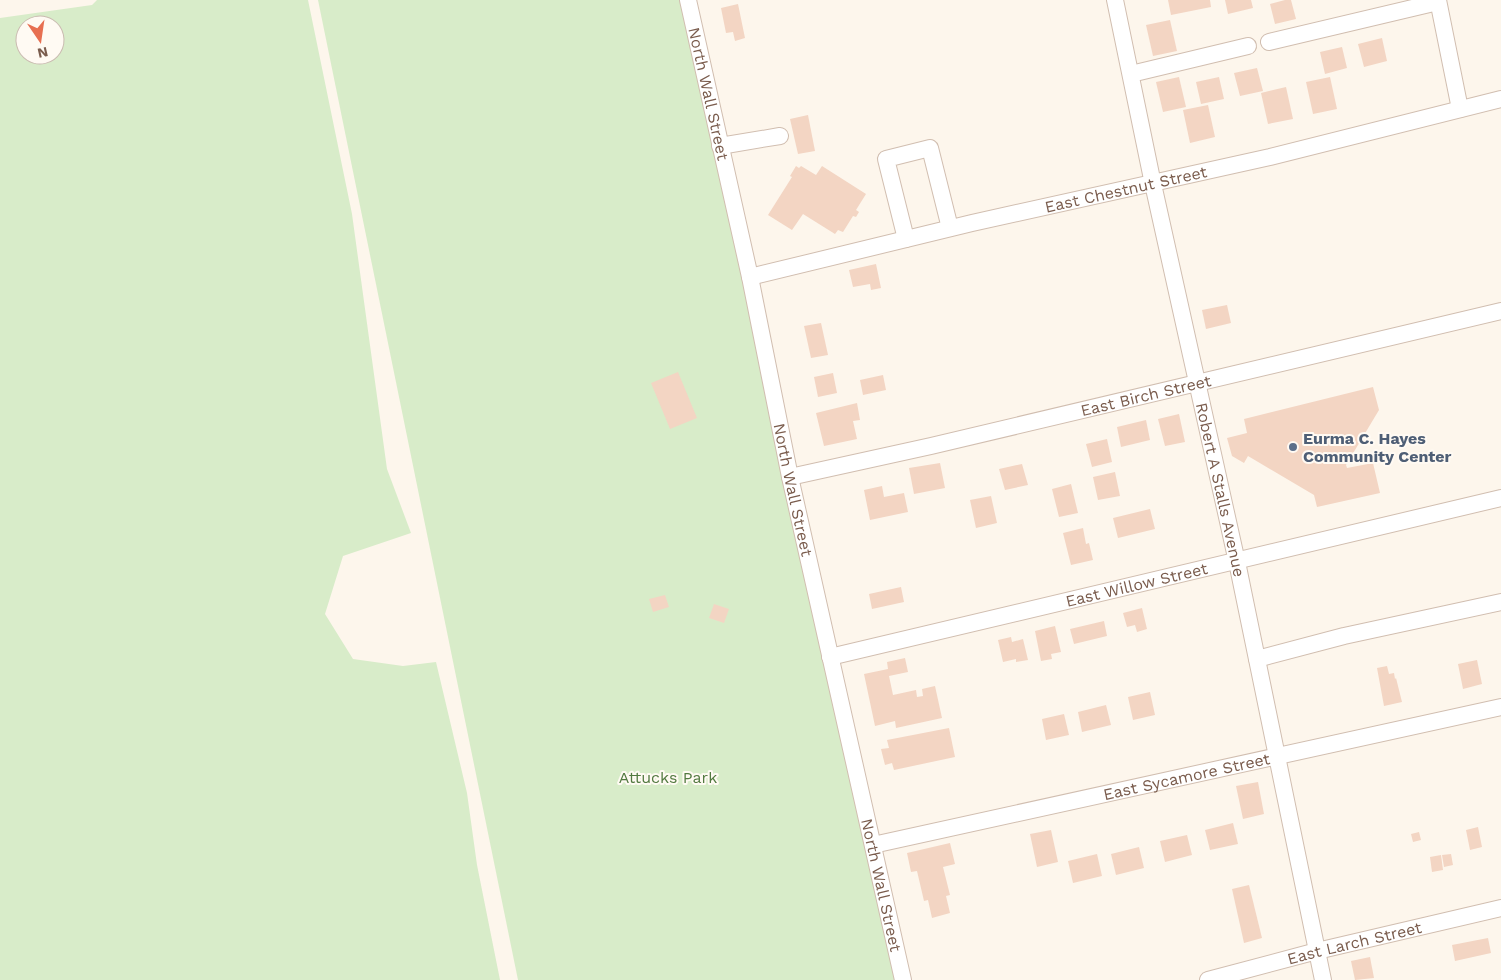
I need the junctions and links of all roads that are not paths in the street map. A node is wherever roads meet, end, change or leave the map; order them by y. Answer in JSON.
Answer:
{"nodes":[{"id":1,"x":688,"y":0,"type":"edge"},
{"id":2,"x":1115,"y":0,"type":"edge"},
{"id":3,"x":1438,"y":1,"type":"edge"},
{"id":4,"x":1269,"y":42,"type":"dead end"},
{"id":5,"x":1248,"y":46,"type":"dead end"},
{"id":6,"x":1131,"y":74,"type":"junction"},
{"id":7,"x":1501,"y":99,"type":"edge"},
{"id":8,"x":1460,"y":109,"type":"junction"},
{"id":9,"x":780,"y":136,"type":"dead end"},
{"id":10,"x":720,"y":146,"type":"junction"},
{"id":11,"x":1153,"y":184,"type":"junction"},
{"id":12,"x":950,"y":228,"type":"junction"},
{"id":13,"x":906,"y":239,"type":"junction"},
{"id":14,"x":750,"y":277,"type":"junction"},
{"id":15,"x":1501,"y":311,"type":"edge"},
{"id":16,"x":1197,"y":382,"type":"junction"},
{"id":17,"x":790,"y":477,"type":"junction"},
{"id":18,"x":1501,"y":498,"type":"edge"},
{"id":19,"x":1237,"y":562,"type":"junction"},
{"id":20,"x":1501,"y":602,"type":"edge"},
{"id":21,"x":830,"y":657,"type":"junction"},
{"id":22,"x":1257,"y":659,"type":"junction"},
{"id":23,"x":1501,"y":707,"type":"edge"},
{"id":24,"x":1277,"y":758,"type":"junction"},
{"id":25,"x":874,"y":845,"type":"junction"},
{"id":26,"x":1501,"y":908,"type":"edge"},
{"id":27,"x":1317,"y":951,"type":"junction"},
{"id":28,"x":903,"y":980,"type":"edge"},
{"id":29,"x":1208,"y":980,"type":"edge"},
{"id":30,"x":1323,"y":980,"type":"edge"}],
"edges":[{"from":1,"to":10,"type":"street","name":"North Wall Street"},
{"from":2,"to":6,"type":"street","name":"Robert A Stalls Avenue"},
{"from":3,"to":4,"type":"street"},
{"from":3,"to":8,"type":"street"},
{"from":5,"to":6,"type":"street"},
{"from":6,"to":11,"type":"street","name":"Robert A Stalls Avenue"},
{"from":7,"to":8,"type":"street","name":"East Chestnut Street"},
{"from":8,"to":11,"type":"street","name":"East Chestnut Street"},
{"from":9,"to":10,"type":"street"},
{"from":10,"to":14,"type":"street","name":"North Wall Street"},
{"from":11,"to":12,"type":"street","name":"East Chestnut Street"},
{"from":11,"to":16,"type":"street","name":"Robert A Stalls Avenue"},
{"from":12,"to":13,"type":"street","name":"East Chestnut Street"},
{"from":12,"to":13,"type":"street"},
{"from":13,"to":14,"type":"street","name":"East Chestnut Street"},
{"from":14,"to":17,"type":"street","name":"North Wall Street"},
{"from":15,"to":16,"type":"street","name":"East Birch Street"},
{"from":16,"to":17,"type":"street","name":"East Birch Street"},
{"from":16,"to":19,"type":"street","name":"Robert A Stalls Avenue"},
{"from":17,"to":21,"type":"street","name":"North Wall Street"},
{"from":18,"to":19,"type":"street","name":"East Willow Street"},
{"from":19,"to":21,"type":"street","name":"East Willow Street"},
{"from":19,"to":22,"type":"street","name":"Robert A Stalls Avenue"},
{"from":20,"to":22,"type":"street"},
{"from":21,"to":25,"type":"street","name":"North Wall Street"},
{"from":22,"to":24,"type":"street","name":"Robert A Stalls Avenue"},
{"from":23,"to":24,"type":"street","name":"East Sycamore Street"},
{"from":24,"to":25,"type":"street","name":"East Sycamore Street"},
{"from":24,"to":27,"type":"street","name":"Robert A Stalls Avenue"},
{"from":25,"to":28,"type":"street","name":"North Wall Street"},
{"from":26,"to":27,"type":"street","name":"East Larch Street"},
{"from":27,"to":29,"type":"street","name":"East Larch Street"},
{"from":27,"to":30,"type":"street","name":"Robert A Stalls Avenue"}]}
